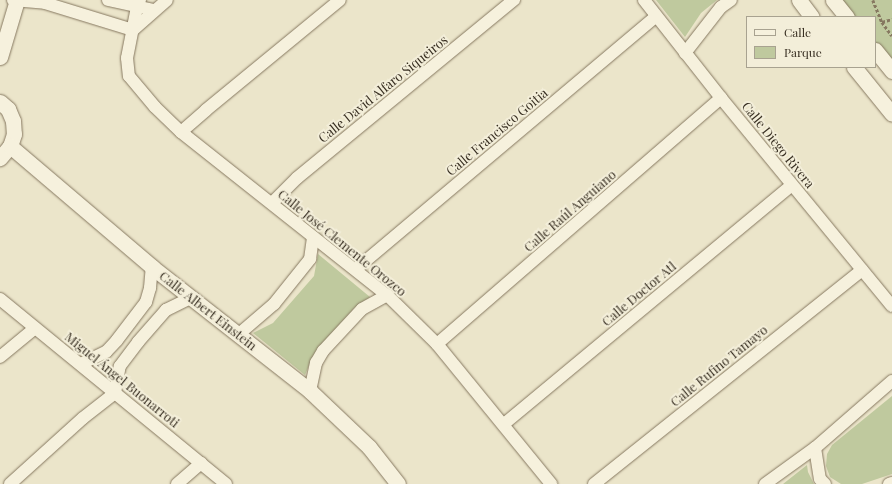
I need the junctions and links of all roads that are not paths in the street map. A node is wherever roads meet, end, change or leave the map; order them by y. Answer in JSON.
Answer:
{"nodes":[{"id":1,"x":16,"y":0,"type":"edge"},
{"id":2,"x":108,"y":0,"type":"edge"},
{"id":3,"x":167,"y":0,"type":"edge"},
{"id":4,"x":340,"y":0,"type":"edge"},
{"id":5,"x":514,"y":0,"type":"edge"},
{"id":6,"x":644,"y":0,"type":"edge"},
{"id":7,"x":731,"y":0,"type":"edge"},
{"id":8,"x":798,"y":0,"type":"edge"},
{"id":9,"x":833,"y":0,"type":"edge"},
{"id":10,"x":139,"y":4,"type":"edge"},
{"id":11,"x":154,"y":10,"type":"junction"},
{"id":12,"x":656,"y":16,"type":"junction"},
{"id":13,"x":811,"y":16,"type":"edge"},
{"id":14,"x":846,"y":16,"type":"edge"},
{"id":15,"x":132,"y":30,"type":"junction"},
{"id":16,"x":876,"y":51,"type":"edge"},
{"id":17,"x":685,"y":53,"type":"junction"},
{"id":18,"x":0,"y":57,"type":"edge"},
{"id":19,"x":855,"y":68,"type":"edge"},
{"id":20,"x":892,"y":71,"type":"edge"},
{"id":21,"x":721,"y":98,"type":"junction"},
{"id":22,"x":0,"y":102,"type":"edge"},
{"id":23,"x":892,"y":114,"type":"edge"},
{"id":24,"x":181,"y":132,"type":"junction"},
{"id":25,"x":10,"y":146,"type":"junction"},
{"id":26,"x":0,"y":158,"type":"edge"},
{"id":27,"x":792,"y":185,"type":"junction"},
{"id":28,"x":272,"y":203,"type":"junction"},
{"id":29,"x":313,"y":237,"type":"junction"},
{"id":30,"x":152,"y":267,"type":"junction"},
{"id":31,"x":356,"y":269,"type":"junction"},
{"id":32,"x":862,"y":270,"type":"junction"},
{"id":33,"x":387,"y":295,"type":"junction"},
{"id":34,"x":191,"y":298,"type":"junction"},
{"id":35,"x":0,"y":299,"type":"edge"},
{"id":36,"x":892,"y":306,"type":"edge"},
{"id":37,"x":36,"y":328,"type":"junction"},
{"id":38,"x":239,"y":334,"type":"junction"},
{"id":39,"x":437,"y":344,"type":"junction"},
{"id":40,"x":0,"y":357,"type":"edge"},
{"id":41,"x":81,"y":364,"type":"junction"},
{"id":42,"x":892,"y":381,"type":"edge"},
{"id":43,"x":310,"y":391,"type":"junction"},
{"id":44,"x":115,"y":393,"type":"junction"},
{"id":45,"x":504,"y":424,"type":"junction"},
{"id":46,"x":815,"y":448,"type":"junction"},
{"id":47,"x":201,"y":463,"type":"junction"},
{"id":48,"x":10,"y":484,"type":"edge"},
{"id":49,"x":177,"y":484,"type":"edge"},
{"id":50,"x":226,"y":484,"type":"edge"},
{"id":51,"x":398,"y":484,"type":"edge"},
{"id":52,"x":551,"y":484,"type":"edge"},
{"id":53,"x":594,"y":484,"type":"edge"},
{"id":54,"x":766,"y":484,"type":"edge"},
{"id":55,"x":825,"y":484,"type":"edge"}],
"edges":[{"from":1,"to":15,"type":"street"},
{"from":1,"to":18,"type":"street"},
{"from":2,"to":10,"type":"street"},
{"from":3,"to":11,"type":"street"},
{"from":4,"to":24,"type":"street"},
{"from":5,"to":28,"type":"street","name":"Calle David Alfaro Siqueiros"},
{"from":6,"to":12,"type":"street","name":"Calle Diego Rivera"},
{"from":7,"to":17,"type":"street"},
{"from":8,"to":13,"type":"street"},
{"from":9,"to":14,"type":"street"},
{"from":10,"to":11,"type":"street"},
{"from":10,"to":15,"type":"street","name":"Calle José Clemente Orozco"},
{"from":11,"to":15,"type":"street"},
{"from":12,"to":17,"type":"street","name":"Calle Diego Rivera"},
{"from":12,"to":31,"type":"street","name":"Calle Francisco Goitia"},
{"from":15,"to":24,"type":"street","name":"Calle José Clemente Orozco"},
{"from":16,"to":20,"type":"street"},
{"from":17,"to":21,"type":"street","name":"Calle Diego Rivera"},
{"from":19,"to":23,"type":"street"},
{"from":21,"to":27,"type":"street","name":"Calle Diego Rivera"},
{"from":21,"to":39,"type":"street","name":"Calle Raúl Anguiano"},
{"from":22,"to":25,"type":"street"},
{"from":24,"to":28,"type":"street","name":"Calle José Clemente Orozco"},
{"from":25,"to":26,"type":"street"},
{"from":25,"to":30,"type":"street","name":"Calle Albert Einstein"},
{"from":27,"to":32,"type":"street","name":"Calle Diego Rivera"},
{"from":27,"to":45,"type":"street","name":"Calle Doctor Atl"},
{"from":28,"to":29,"type":"street","name":"Calle José Clemente Orozco"},
{"from":29,"to":31,"type":"street","name":"Calle José Clemente Orozco"},
{"from":29,"to":38,"type":"street"},
{"from":30,"to":34,"type":"street","name":"Calle Albert Einstein"},
{"from":30,"to":41,"type":"street"},
{"from":31,"to":33,"type":"street","name":"Calle José Clemente Orozco"},
{"from":32,"to":36,"type":"street","name":"Calle Diego Rivera"},
{"from":32,"to":53,"type":"street","name":"Calle Rufino Tamayo"},
{"from":33,"to":39,"type":"street","name":"Calle José Clemente Orozco"},
{"from":33,"to":43,"type":"street"},
{"from":34,"to":38,"type":"street","name":"Calle Albert Einstein"},
{"from":34,"to":44,"type":"street"},
{"from":35,"to":37,"type":"street","name":"Miguel Ángel Buonarroti"},
{"from":37,"to":40,"type":"street"},
{"from":37,"to":41,"type":"street","name":"Miguel Ángel Buonarroti"},
{"from":38,"to":43,"type":"street","name":"Calle Albert Einstein"},
{"from":39,"to":45,"type":"street","name":"Calle José Clemente Orozco"},
{"from":41,"to":44,"type":"street","name":"Miguel Ángel Buonarroti"},
{"from":42,"to":46,"type":"street"},
{"from":43,"to":51,"type":"street","name":"Calle Albert Einstein"},
{"from":44,"to":47,"type":"street","name":"Miguel Ángel Buonarroti"},
{"from":44,"to":48,"type":"street"},
{"from":45,"to":52,"type":"street","name":"Calle José Clemente Orozco"},
{"from":46,"to":54,"type":"street"},
{"from":46,"to":55,"type":"street"},
{"from":47,"to":49,"type":"street"},
{"from":47,"to":50,"type":"street","name":"Miguel Ángel Buonarroti"}]}
